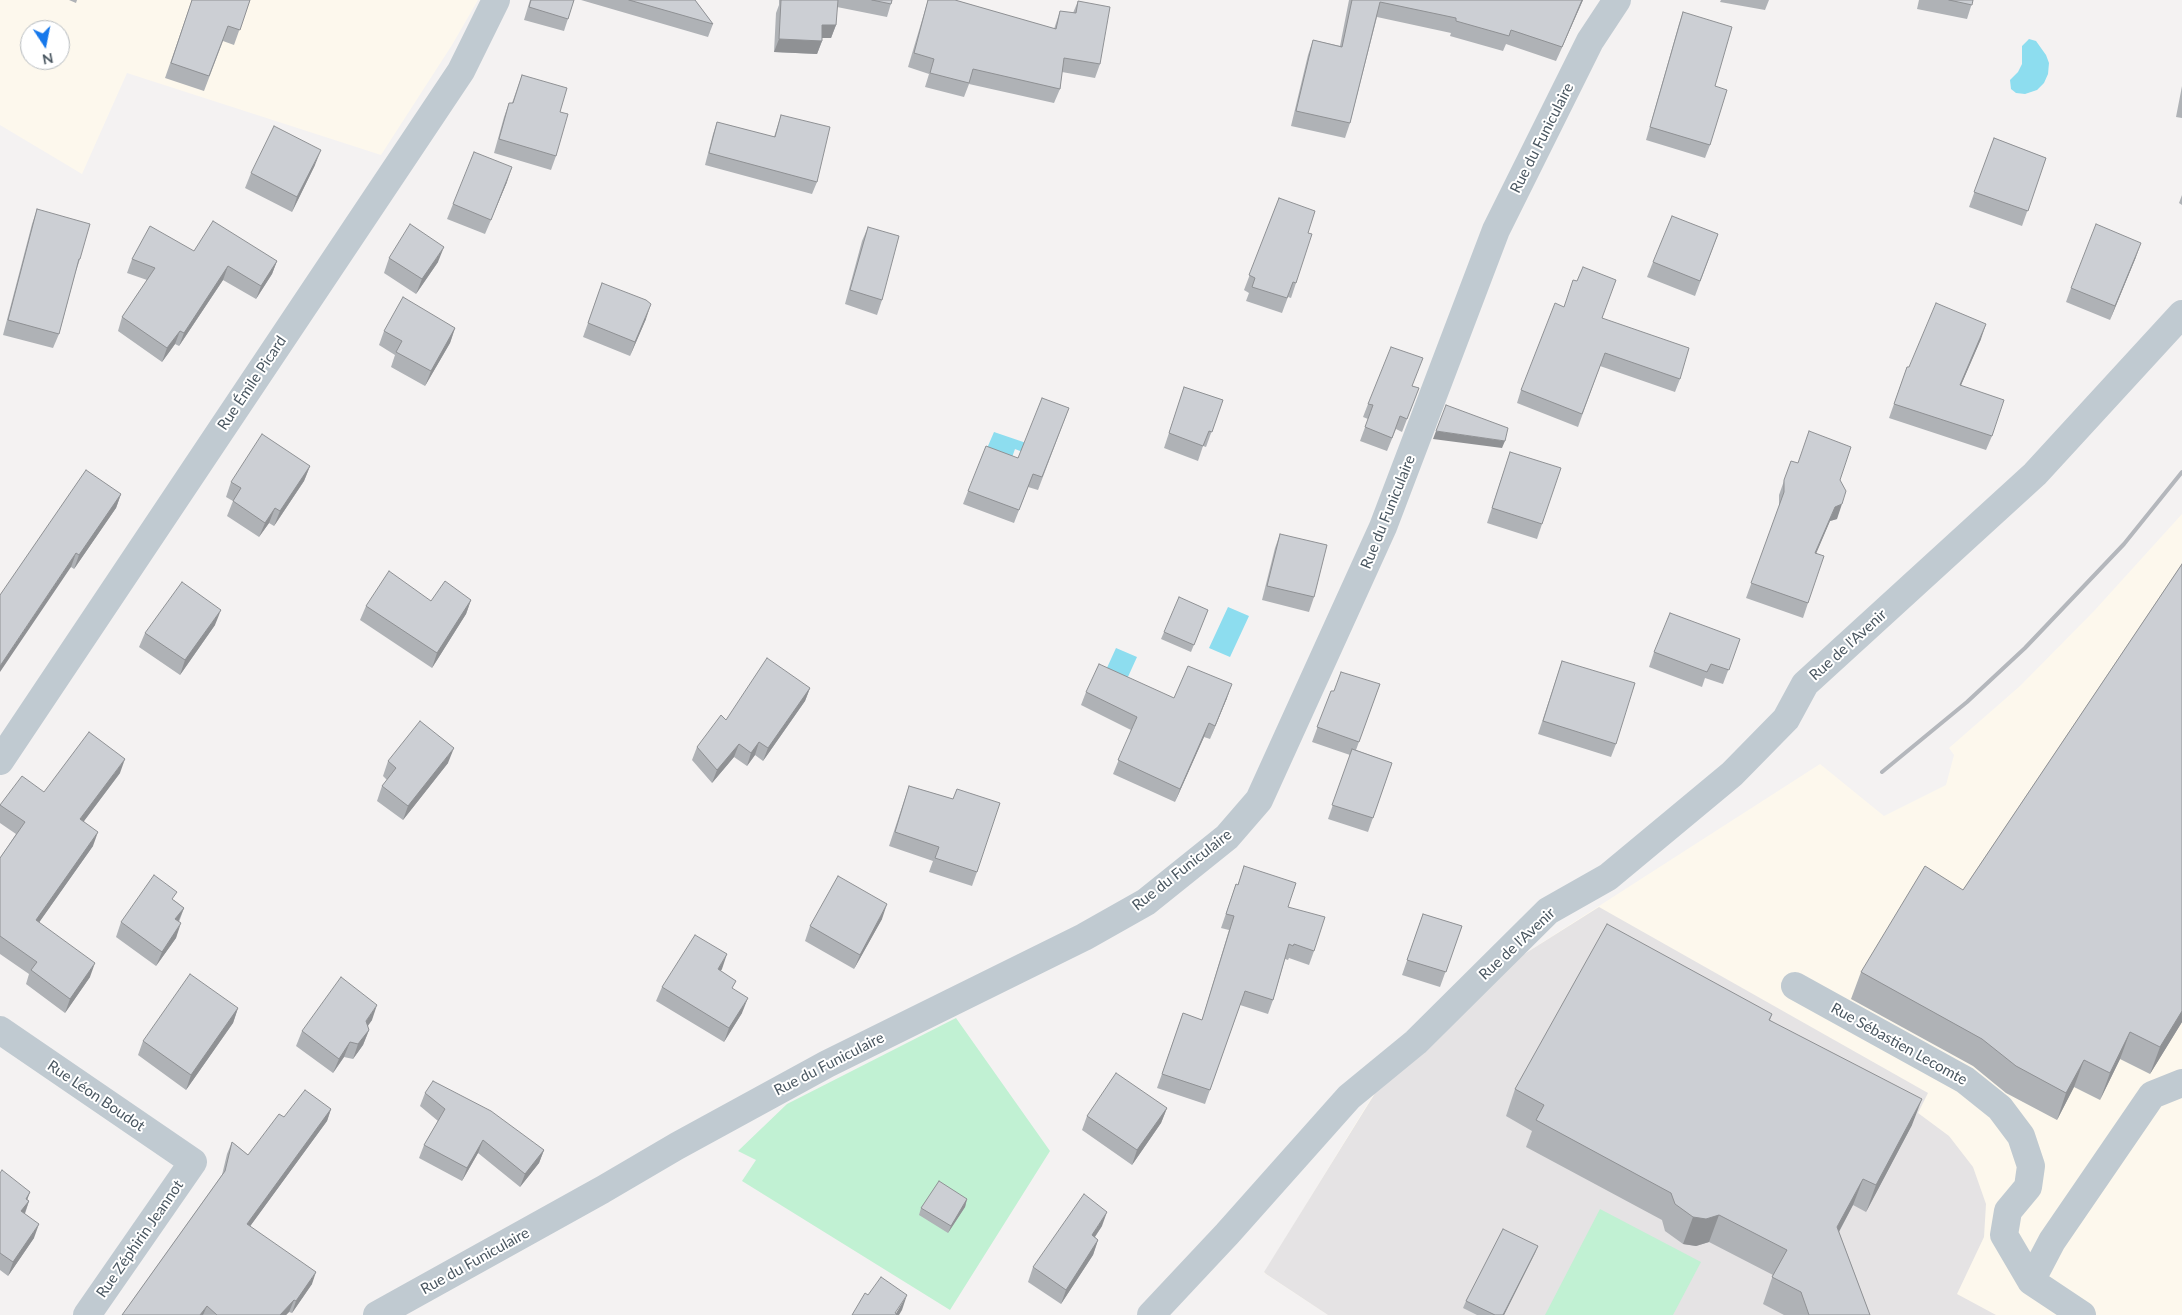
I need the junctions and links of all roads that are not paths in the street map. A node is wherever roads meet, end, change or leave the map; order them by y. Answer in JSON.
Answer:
{"nodes":[{"id":1,"x":496,"y":0,"type":"edge"},
{"id":2,"x":1617,"y":0,"type":"edge"},
{"id":3,"x":2182,"y":314,"type":"edge"},
{"id":4,"x":0,"y":761,"type":"edge"},
{"id":5,"x":1795,"y":986,"type":"dead end"},
{"id":6,"x":0,"y":1030,"type":"edge"},
{"id":7,"x":2182,"y":1083,"type":"edge"},
{"id":8,"x":193,"y":1162,"type":"joint"},
{"id":9,"x":2031,"y":1281,"type":"junction"},
{"id":10,"x":87,"y":1315,"type":"edge"},
{"id":11,"x":377,"y":1315,"type":"edge"},
{"id":12,"x":1151,"y":1315,"type":"edge"},
{"id":13,"x":2082,"y":1315,"type":"edge"}],
"edges":[{"from":1,"to":4,"type":"street","name":"Rue Émile Picard"},
{"from":2,"to":11,"type":"street","name":"Rue du Funiculaire"},
{"from":3,"to":12,"type":"street","name":"Rue de l'Avenir"},
{"from":5,"to":9,"type":"street","name":"Rue Sébastien Lecomte"},
{"from":6,"to":8,"type":"street","name":"Rue Léon Boudot"},
{"from":7,"to":9,"type":"street"},
{"from":8,"to":10,"type":"street","name":"Rue Zéphirin Jeannot"},
{"from":9,"to":13,"type":"street"}]}
